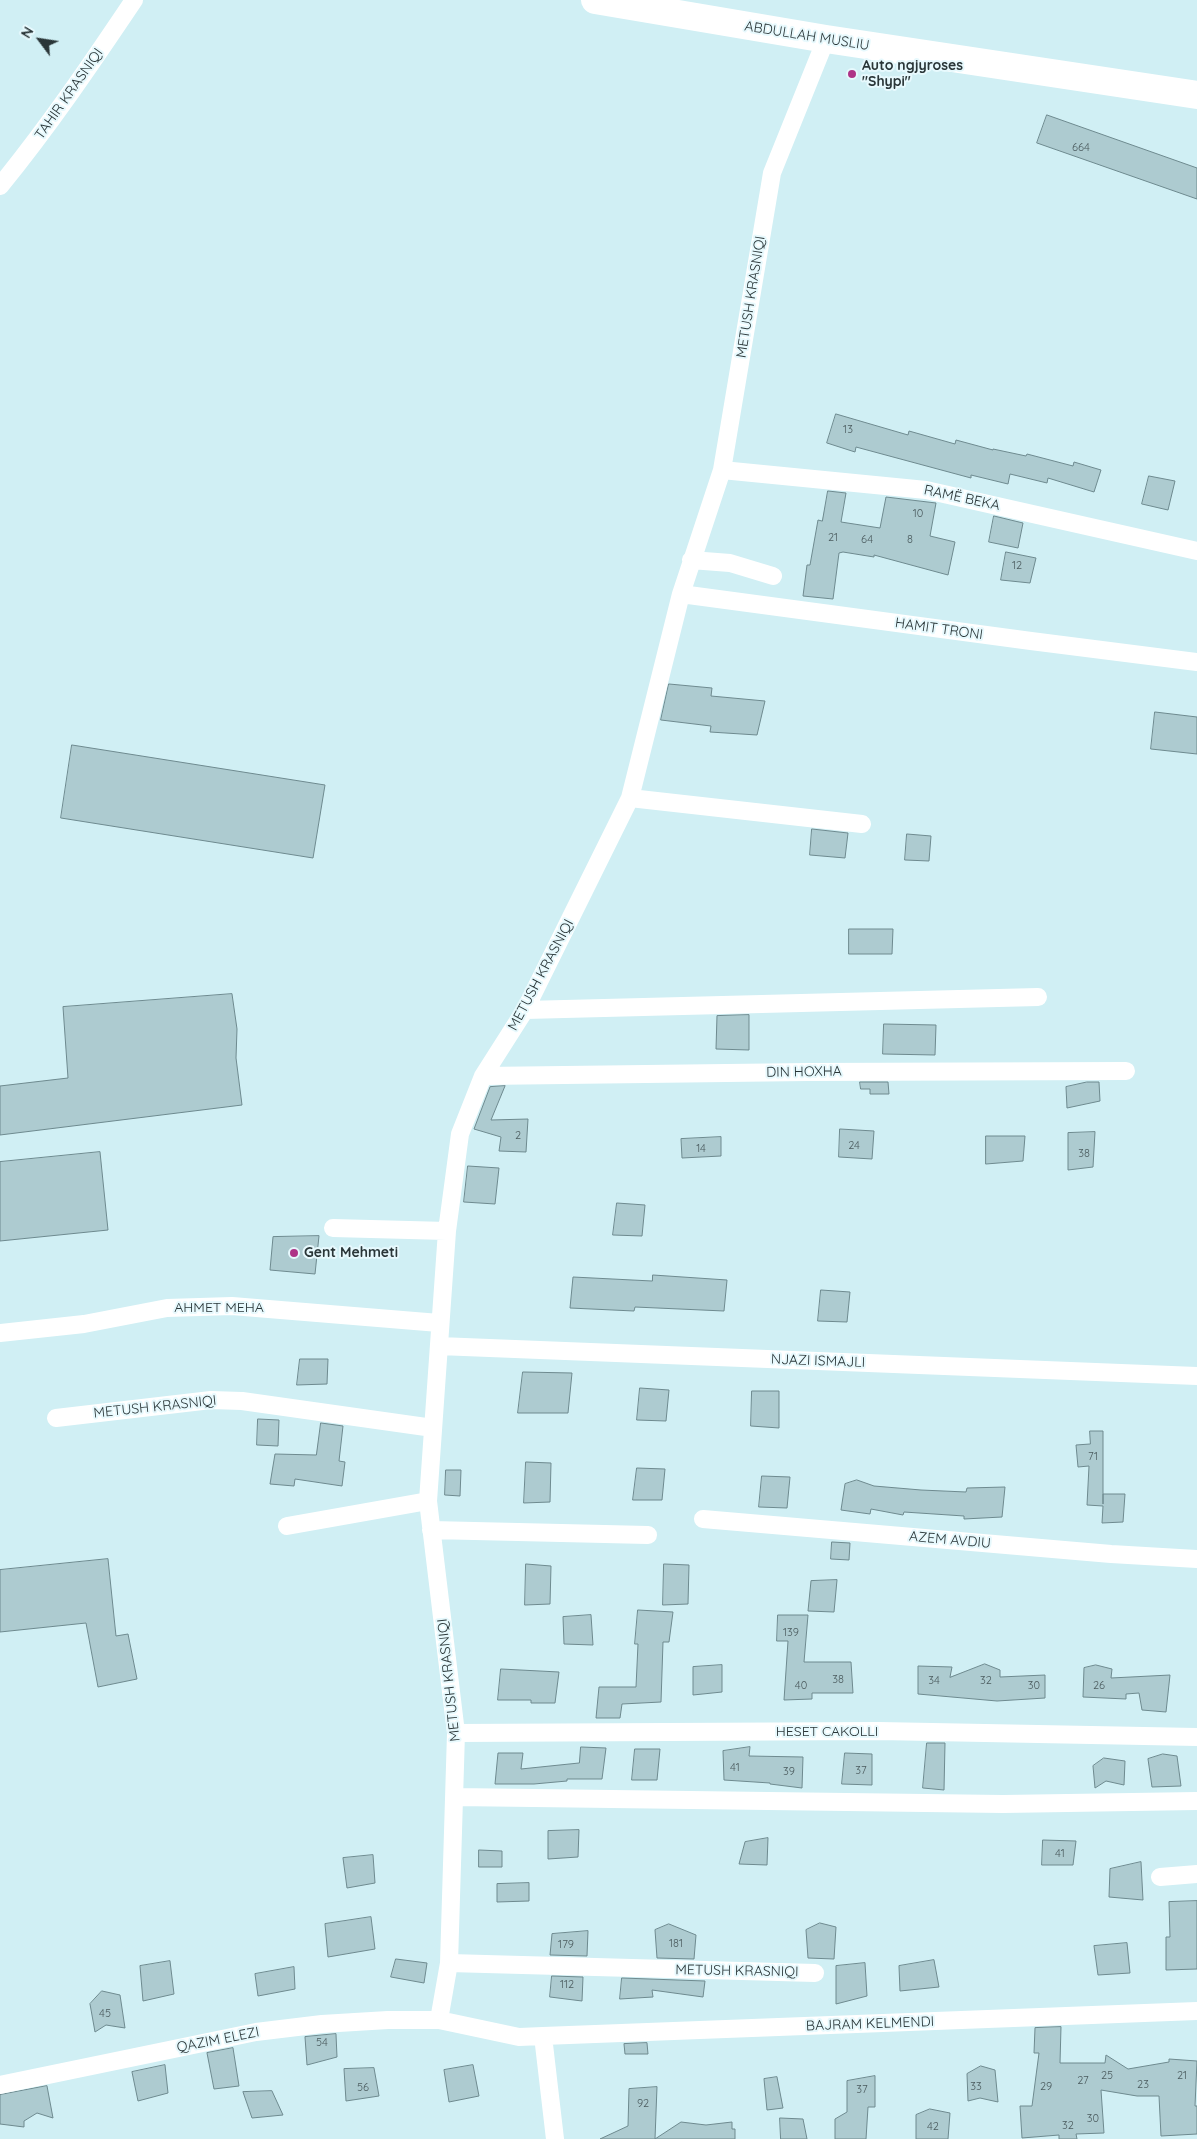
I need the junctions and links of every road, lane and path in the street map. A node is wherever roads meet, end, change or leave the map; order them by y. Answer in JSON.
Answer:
{"nodes":[{"id":1,"x":134,"y":0,"type":"edge"},
{"id":2,"x":595,"y":0,"type":"edge"},
{"id":3,"x":826,"y":39,"type":"junction"},
{"id":4,"x":1197,"y":95,"type":"edge"},
{"id":5,"x":0,"y":186,"type":"edge"},
{"id":6,"x":722,"y":470,"type":"junction"},
{"id":7,"x":1197,"y":551,"type":"edge"},
{"id":8,"x":691,"y":560,"type":"junction"},
{"id":9,"x":773,"y":576,"type":"dead end"},
{"id":10,"x":681,"y":594,"type":"junction"},
{"id":11,"x":1197,"y":662,"type":"edge"},
{"id":12,"x":630,"y":798,"type":"junction"},
{"id":13,"x":862,"y":824,"type":"dead end"},
{"id":14,"x":1038,"y":998,"type":"dead end"},
{"id":15,"x":526,"y":1010,"type":"junction"},
{"id":16,"x":1126,"y":1071,"type":"dead end"},
{"id":17,"x":483,"y":1076,"type":"junction"},
{"id":18,"x":333,"y":1228,"type":"dead end"},
{"id":19,"x":447,"y":1231,"type":"junction"},
{"id":20,"x":439,"y":1323,"type":"junction"},
{"id":21,"x":0,"y":1334,"type":"edge"},
{"id":22,"x":439,"y":1346,"type":"junction"},
{"id":23,"x":1197,"y":1376,"type":"edge"},
{"id":24,"x":56,"y":1418,"type":"dead end"},
{"id":25,"x":433,"y":1428,"type":"junction"},
{"id":26,"x":428,"y":1501,"type":"junction"},
{"id":27,"x":704,"y":1519,"type":"dead end"},
{"id":28,"x":287,"y":1526,"type":"dead end"},
{"id":29,"x":431,"y":1530,"type":"junction"},
{"id":30,"x":648,"y":1534,"type":"dead end"},
{"id":31,"x":1197,"y":1559,"type":"edge"},
{"id":32,"x":456,"y":1734,"type":"junction"},
{"id":33,"x":1197,"y":1737,"type":"edge"},
{"id":34,"x":455,"y":1797,"type":"junction"},
{"id":35,"x":1197,"y":1801,"type":"edge"},
{"id":36,"x":1197,"y":1874,"type":"edge"},
{"id":37,"x":1160,"y":1876,"type":"dead end"},
{"id":38,"x":449,"y":1962,"type":"junction"},
{"id":39,"x":815,"y":1973,"type":"dead end"},
{"id":40,"x":1197,"y":2011,"type":"edge"},
{"id":41,"x":439,"y":2020,"type":"junction"},
{"id":42,"x":543,"y":2036,"type":"junction"},
{"id":43,"x":0,"y":2085,"type":"edge"},
{"id":44,"x":554,"y":2139,"type":"edge"}],
"edges":[{"from":1,"to":5,"type":"street","name":"TAHIR KRASNIQI"},
{"from":2,"to":3,"type":"main road","name":"ABDULLAH MUSLIU"},
{"from":3,"to":4,"type":"main road","name":"ABDULLAH MUSLIU"},
{"from":3,"to":6,"type":"street","name":"METUSH KRASNIQI"},
{"from":6,"to":7,"type":"street","name":"RAMË BEKA"},
{"from":6,"to":8,"type":"street","name":"METUSH KRASNIQI"},
{"from":8,"to":9,"type":"street"},
{"from":8,"to":10,"type":"street","name":"METUSH KRASNIQI"},
{"from":10,"to":11,"type":"street","name":"HAMIT TRONI"},
{"from":10,"to":12,"type":"street","name":"METUSH KRASNIQI"},
{"from":12,"to":13,"type":"street"},
{"from":12,"to":15,"type":"street","name":"METUSH KRASNIQI"},
{"from":14,"to":15,"type":"street"},
{"from":15,"to":17,"type":"street","name":"METUSH KRASNIQI"},
{"from":16,"to":17,"type":"street","name":"DIN HOXHA"},
{"from":17,"to":19,"type":"street","name":"METUSH KRASNIQI"},
{"from":18,"to":19,"type":"street"},
{"from":19,"to":20,"type":"street","name":"METUSH KRASNIQI"},
{"from":20,"to":21,"type":"street","name":"AHMET MEHA"},
{"from":20,"to":22,"type":"street","name":"METUSH KRASNIQI"},
{"from":22,"to":23,"type":"street","name":"NJAZI ISMAJLI"},
{"from":22,"to":25,"type":"street","name":"METUSH KRASNIQI"},
{"from":24,"to":25,"type":"street","name":"METUSH KRASNIQI"},
{"from":25,"to":26,"type":"street","name":"METUSH KRASNIQI"},
{"from":26,"to":28,"type":"street"},
{"from":26,"to":29,"type":"street","name":"METUSH KRASNIQI"},
{"from":27,"to":31,"type":"street","name":"AZEM AVDIU"},
{"from":29,"to":30,"type":"street"},
{"from":29,"to":32,"type":"street","name":"METUSH KRASNIQI"},
{"from":32,"to":33,"type":"street","name":"HESET CAKOLLI"},
{"from":32,"to":34,"type":"street","name":"METUSH KRASNIQI"},
{"from":34,"to":35,"type":"street"},
{"from":34,"to":38,"type":"street","name":"METUSH KRASNIQI"},
{"from":36,"to":37,"type":"street"},
{"from":38,"to":39,"type":"street","name":"METUSH KRASNIQI"},
{"from":38,"to":41,"type":"street","name":"METUSH KRASNIQI"},
{"from":40,"to":42,"type":"street","name":"BAJRAM KELMENDI"},
{"from":41,"to":42,"type":"street","name":"BAJRAM KELMENDI"},
{"from":41,"to":43,"type":"street","name":"QAZIM ELEZI"},
{"from":42,"to":44,"type":"street"}]}
